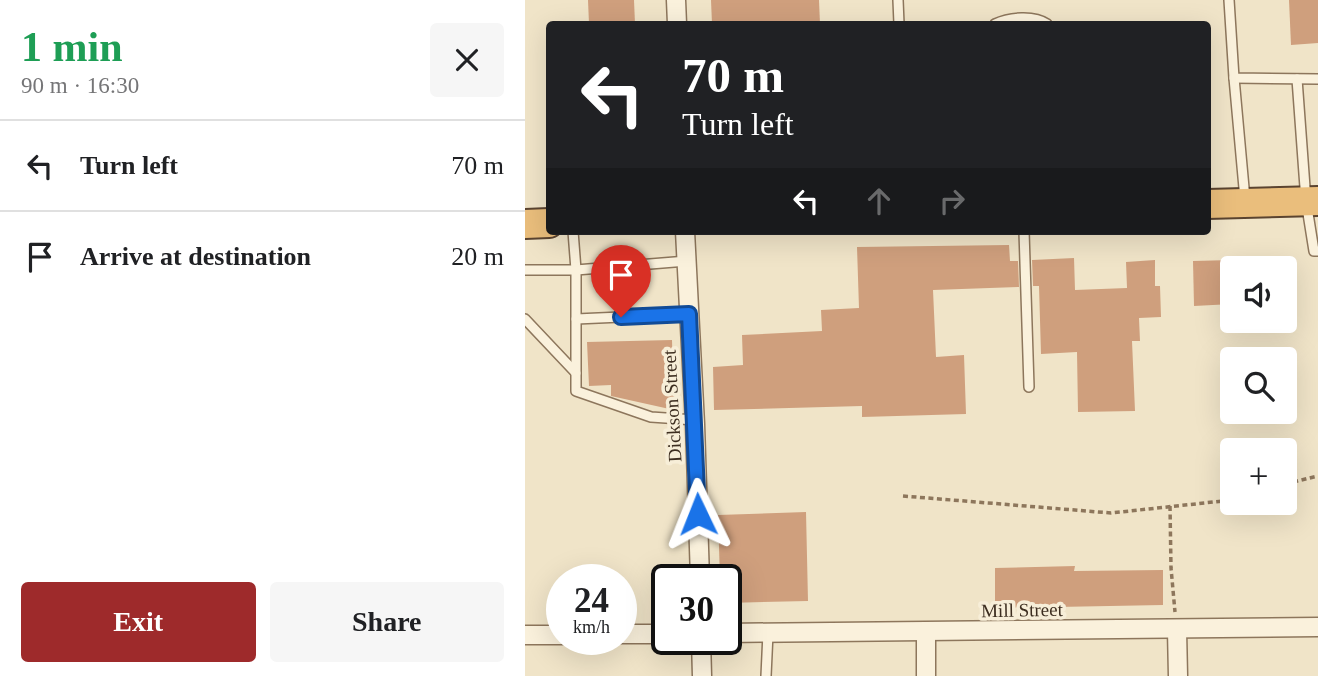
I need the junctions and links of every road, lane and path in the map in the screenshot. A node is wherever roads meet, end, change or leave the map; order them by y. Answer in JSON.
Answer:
{"nodes":[{"id":1,"x":675,"y":0,"type":"edge"},
{"id":2,"x":898,"y":0,"type":"edge"},
{"id":3,"x":1229,"y":0,"type":"edge"},
{"id":4,"x":677,"y":21,"type":"edge"},
{"id":5,"x":899,"y":21,"type":"edge"},
{"id":6,"x":1001,"y":21,"type":"edge"},
{"id":7,"x":1042,"y":21,"type":"edge"},
{"id":8,"x":1234,"y":79,"type":"junction"},
{"id":9,"x":1297,"y":79,"type":"junction"},
{"id":10,"x":1318,"y":79,"type":"edge"},
{"id":11,"x":1312,"y":201,"type":"edge"},
{"id":12,"x":1211,"y":204,"type":"edge"},
{"id":13,"x":1245,"y":204,"type":"junction"},
{"id":14,"x":546,"y":223,"type":"edge"},
{"id":15,"x":525,"y":224,"type":"edge"},
{"id":16,"x":573,"y":235,"type":"edge"},
{"id":17,"x":685,"y":235,"type":"edge"},
{"id":18,"x":1024,"y":235,"type":"edge"},
{"id":19,"x":1318,"y":251,"type":"edge"},
{"id":20,"x":687,"y":261,"type":"junction"},
{"id":21,"x":525,"y":270,"type":"edge"},
{"id":22,"x":576,"y":270,"type":"junction"},
{"id":23,"x":689,"y":314,"type":"junction"},
{"id":24,"x":525,"y":319,"type":"edge"},
{"id":25,"x":576,"y":319,"type":"junction"},
{"id":26,"x":576,"y":373,"type":"junction"},
{"id":27,"x":1029,"y":387,"type":"dead end"},
{"id":28,"x":695,"y":420,"type":"junction"},
{"id":29,"x":1318,"y":476,"type":"edge"},
{"id":30,"x":1297,"y":481,"type":"edge"},
{"id":31,"x":903,"y":496,"type":"dead end"},
{"id":32,"x":1220,"y":501,"type":"edge"},
{"id":33,"x":1170,"y":506,"type":"junction"},
{"id":34,"x":700,"y":564,"type":"edge"},
{"id":35,"x":1318,"y":627,"type":"edge"},
{"id":36,"x":1177,"y":629,"type":"junction"},
{"id":37,"x":926,"y":632,"type":"junction"},
{"id":38,"x":742,"y":633,"type":"edge"},
{"id":39,"x":768,"y":633,"type":"junction"},
{"id":40,"x":525,"y":635,"type":"edge"},
{"id":41,"x":546,"y":635,"type":"edge"},
{"id":42,"x":701,"y":655,"type":"edge"},
{"id":43,"x":702,"y":676,"type":"edge"},
{"id":44,"x":766,"y":676,"type":"edge"},
{"id":45,"x":926,"y":676,"type":"edge"},
{"id":46,"x":1178,"y":676,"type":"edge"}],
"edges":[{"from":1,"to":4,"type":"street"},
{"from":2,"to":5,"type":"lane"},
{"from":3,"to":8,"type":"lane"},
{"from":6,"to":7,"type":"lane"},
{"from":8,"to":9,"type":"lane"},
{"from":8,"to":13,"type":"lane"},
{"from":9,"to":10,"type":"lane"},
{"from":9,"to":11,"type":"lane"},
{"from":11,"to":13,"type":"highway"},
{"from":11,"to":19,"type":"lane"},
{"from":12,"to":13,"type":"highway"},
{"from":14,"to":15,"type":"highway"},
{"from":16,"to":22,"type":"lane"},
{"from":17,"to":20,"type":"street","name":"Dickson Street"},
{"from":18,"to":27,"type":"lane"},
{"from":20,"to":22,"type":"lane"},
{"from":20,"to":23,"type":"street","name":"Dickson Street"},
{"from":21,"to":22,"type":"lane"},
{"from":22,"to":25,"type":"lane"},
{"from":23,"to":25,"type":"lane"},
{"from":23,"to":28,"type":"street","name":"Dickson Street"},
{"from":24,"to":26,"type":"lane"},
{"from":25,"to":26,"type":"lane"},
{"from":26,"to":28,"type":"lane"},
{"from":28,"to":34,"type":"street","name":"Dickson Street"},
{"from":29,"to":30,"type":"path"},
{"from":31,"to":33,"type":"path"},
{"from":32,"to":33,"type":"path"},
{"from":33,"to":36,"type":"path"},
{"from":35,"to":36,"type":"street","name":"Mill Street"},
{"from":36,"to":37,"type":"street","name":"Mill Street"},
{"from":36,"to":46,"type":"street"},
{"from":37,"to":39,"type":"street","name":"Mill Street"},
{"from":37,"to":45,"type":"street"},
{"from":38,"to":39,"type":"street","name":"Mill Street"},
{"from":39,"to":44,"type":"lane"},
{"from":40,"to":41,"type":"street"},
{"from":42,"to":43,"type":"street"}]}
